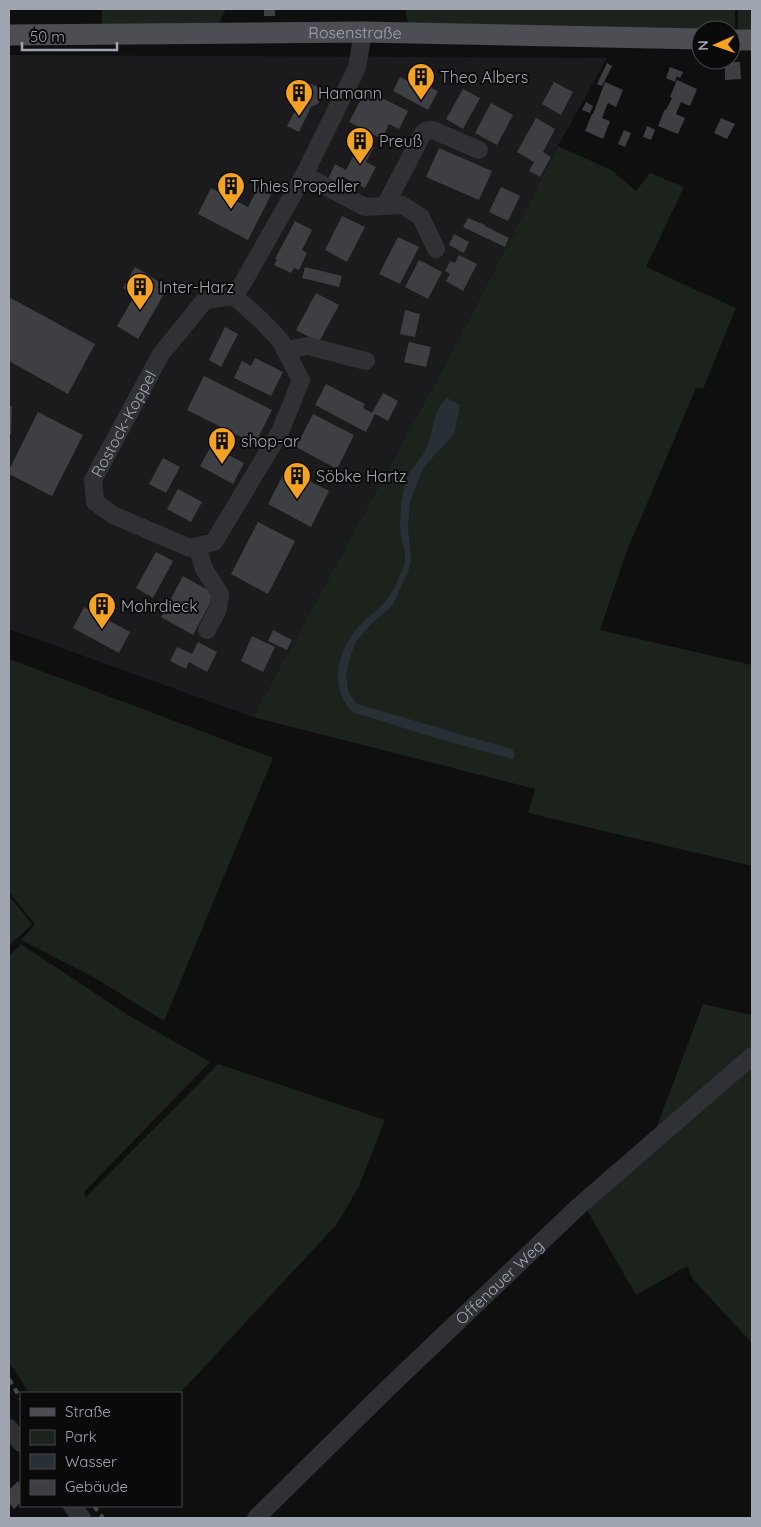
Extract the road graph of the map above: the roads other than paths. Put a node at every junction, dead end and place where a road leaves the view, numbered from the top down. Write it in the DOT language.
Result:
graph roads {
  1 [pos="363,32"];
  2 [pos="9,35"];
  3 [pos="691,39"];
  4 [pos="479,150"];
  5 [pos="304,175"];
  6 [pos="394,205"];
  7 [pos="436,249"];
  8 [pos="234,296"];
  9 [pos="285,350"];
  10 [pos="366,361"];
  11 [pos="197,546"];
  12 [pos="207,630"];
  13 [pos="752,1056"];
  14 [pos="9,1428"];
  15 [pos="20,1442"];
  16 [pos="73,1507"];
  17 [pos="82,1518"];
  18 [pos="256,1518"];
  1 -- 2 [label="main road, Rosenstraße"];
  1 -- 3 [label="main road, Rosenstraße"];
  1 -- 5 [label="street"];
  4 -- 6 [label="street"];
  5 -- 6 [label="street"];
  5 -- 8 [label="street"];
  6 -- 7 [label="street"];
  8 -- 9 [label="street"];
  8 -- 11 [label="street, Rostock-Koppel"];
  9 -- 10 [label="street"];
  9 -- 11 [label="street"];
  11 -- 12 [label="street"];
  13 -- 18 [label="street, Offenauer Weg"];
  14 -- 15 [label="street"];
  16 -- 17 [label="street"];
}
